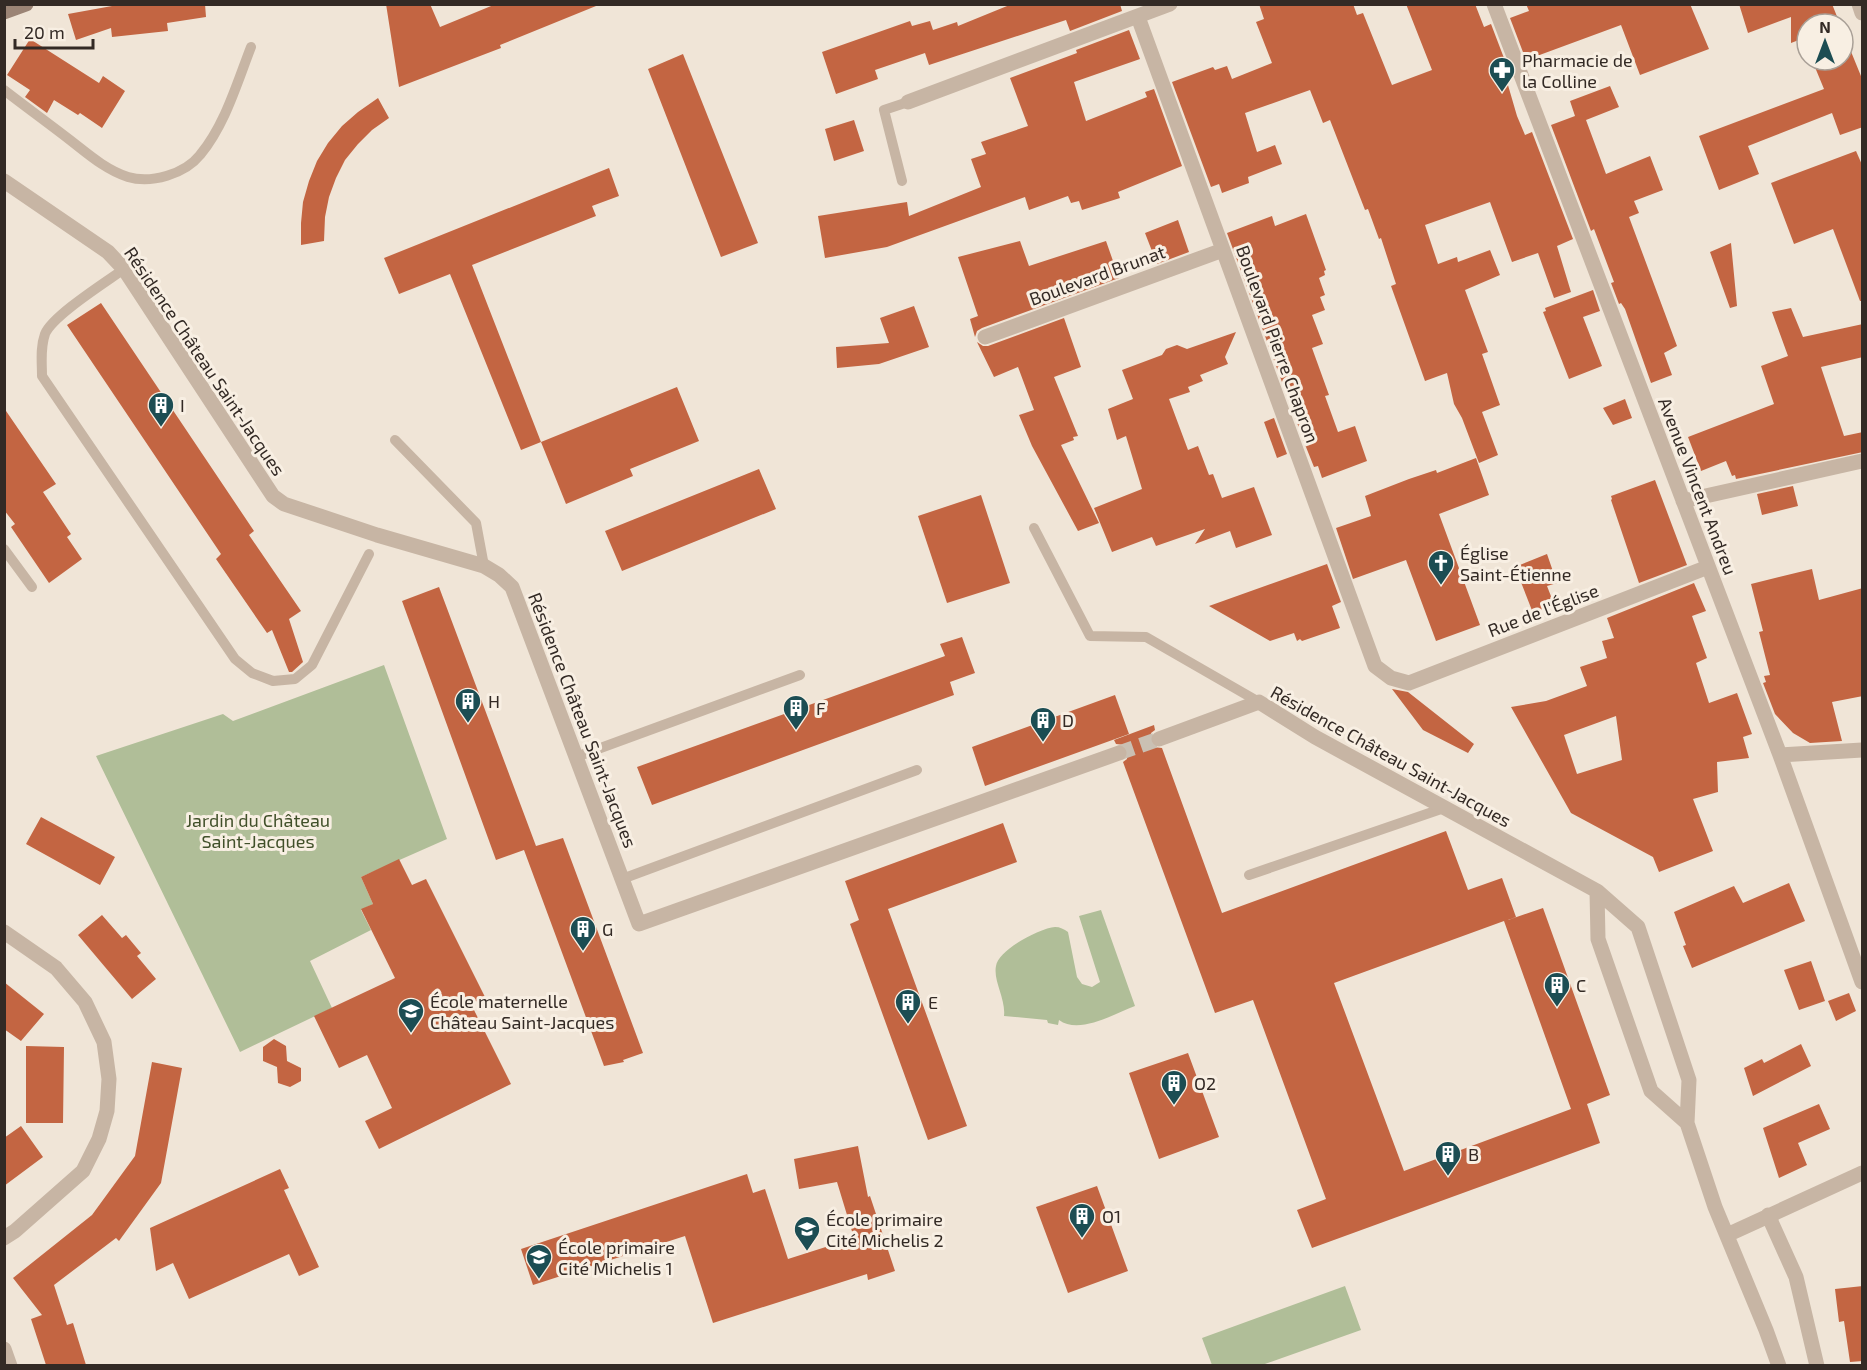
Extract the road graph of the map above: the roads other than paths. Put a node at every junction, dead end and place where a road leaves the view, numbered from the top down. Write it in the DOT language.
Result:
graph roads {
  1 [pos="26,4"];
  2 [pos="1170,4"];
  3 [pos="1494,4"];
  4 [pos="1859,4"];
  5 [pos="4,12"];
  6 [pos="1863,13"];
  7 [pos="1138,17"];
  8 [pos="251,47"];
  9 [pos="4,90"];
  10 [pos="908,102"];
  11 [pos="4,181"];
  12 [pos="902,181"];
  13 [pos="1223,250"];
  14 [pos="124,269"];
  15 [pos="985,337"];
  16 [pos="395,441"];
  17 [pos="1863,461"];
  18 [pos="1683,501"];
  19 [pos="1034,528"];
  20 [pos="4,549"];
  21 [pos="369,554"];
  22 [pos="484,566"];
  23 [pos="1708,567"];
  24 [pos="32,587"];
  25 [pos="800,675"];
  26 [pos="1391,678"];
  27 [pos="1259,702"];
  28 [pos="1159,739"];
  29 [pos="1863,750"];
  30 [pos="1119,753"];
  31 [pos="1780,755"];
  32 [pos="576,757"];
  33 [pos="917,770"];
  34 [pos="1444,808"];
  35 [pos="1250,875"];
  36 [pos="622,879"];
  37 [pos="1598,891"];
  38 [pos="4,932"];
  39 [pos="1863,982"];
  40 [pos="1687,1123"];
  41 [pos="1863,1173"];
  42 [pos="1768,1215"];
  43 [pos="1727,1235"];
  44 [pos="4,1238"];
  45 [pos="4,1349"];
  46 [pos="10,1365"];
  47 [pos="1779,1365"];
  48 [pos="1817,1365"];
  1 -- 5 [label="street"];
  2 -- 7 [label="street"];
  3 -- 18 [label="street, Avenue Vincent Andreu"];
  4 -- 6 [label="street"];
  7 -- 10 [label="street"];
  7 -- 13 [label="street, Boulevard Pierre Chapron"];
  8 -- 9 [label="lane"];
  10 -- 12 [label="lane"];
  11 -- 14 [label="street, Résidence Château Saint-Jacques"];
  13 -- 15 [label="street, Boulevard Brunat"];
  13 -- 26 [label="street, Boulevard Pierre Chapron"];
  14 -- 21 [label="lane"];
  14 -- 22 [label="street, Résidence Château Saint-Jacques"];
  16 -- 22 [label="lane"];
  17 -- 18 [label="street"];
  18 -- 23 [label="street, Avenue Vincent Andreu"];
  19 -- 27 [label="lane"];
  20 -- 24 [label="lane"];
  22 -- 32 [label="street, Résidence Château Saint-Jacques"];
  23 -- 26 [label="street, Rue de l'Église"];
  23 -- 31 [label="street, Avenue Vincent Andreu"];
  25 -- 32 [label="lane"];
  27 -- 28 [label="street, Résidence Château Saint-Jacques"];
  27 -- 34 [label="street, Résidence Château Saint-Jacques"];
  29 -- 31 [label="street"];
  30 -- 36 [label="street, Résidence Château Saint-Jacques"];
  31 -- 39 [label="street, Avenue Vincent Andreu"];
  32 -- 36 [label="street, Résidence Château Saint-Jacques"];
  33 -- 36 [label="lane"];
  34 -- 35 [label="lane"];
  34 -- 37 [label="street, Résidence Château Saint-Jacques"];
  37 -- 40 [label="street, Résidence Château Saint-Jacques"];
  37 -- 40 [label="street, Résidence Château Saint-Jacques"];
  38 -- 44 [label="street"];
  40 -- 43 [label="street, Résidence Château Saint-Jacques"];
  41 -- 42 [label="street"];
  42 -- 43 [label="street"];
  42 -- 48 [label="street"];
  43 -- 47 [label="street, Résidence Château Saint-Jacques"];
  45 -- 46 [label="street"];
}
